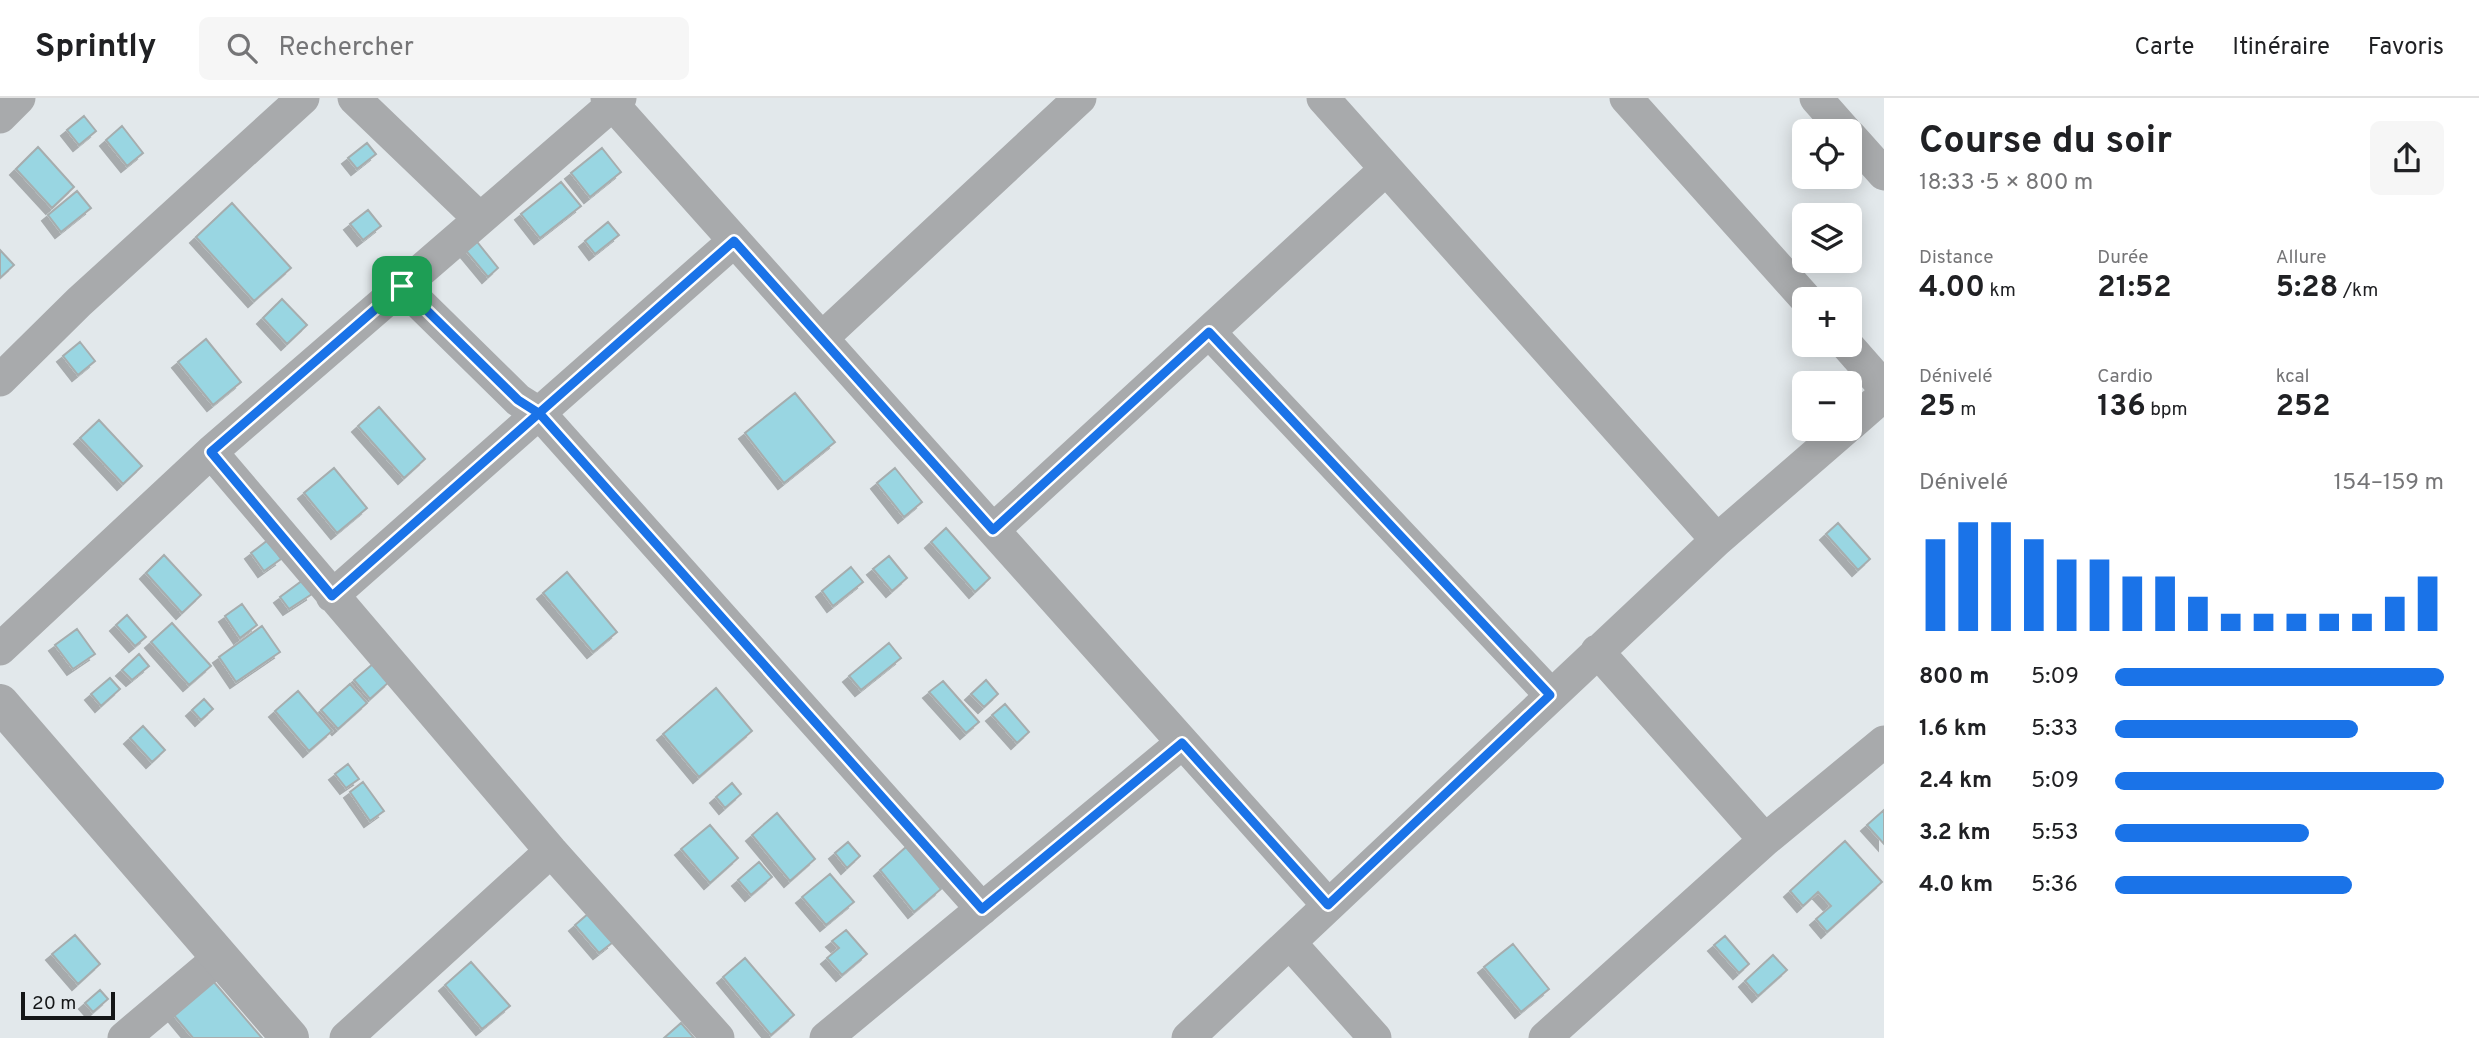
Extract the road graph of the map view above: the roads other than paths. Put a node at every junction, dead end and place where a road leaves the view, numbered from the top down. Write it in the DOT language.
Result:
graph roads {
  1 [pos="303,98"];
  2 [pos="354,98"];
  3 [pos="1323,98"];
  4 [pos="1626,98"];
  5 [pos="1815,98"];
  6 [pos="613,100"];
  7 [pos="1072,101"];
  8 [pos="1834,119"];
  9 [pos="1862,149"];
  10 [pos="1385,170"];
  11 [pos="1884,174"];
  12 [pos="480,219"];
  13 [pos="734,241"];
  14 [pos="402,286"];
  15 [pos="1795,287"];
  16 [pos="1209,332"];
  17 [pos="822,338"];
  18 [pos="1857,357"];
  19 [pos="0,380"];
  20 [pos="1884,387"];
  21 [pos="1884,395"];
  22 [pos="540,414"];
  23 [pos="1862,414"];
  24 [pos="1831,441"];
  25 [pos="211,452"];
  26 [pos="993,530"];
  27 [pos="1717,540"];
  28 [pos="332,596"];
  29 [pos="0,649"];
  30 [pos="1597,651"];
  31 [pos="1550,695"];
  32 [pos="0,703"];
  33 [pos="1884,742"];
  34 [pos="1182,743"];
  35 [pos="1765,840"];
  36 [pos="551,851"];
  37 [pos="1328,905"];
  38 [pos="982,909"];
  39 [pos="1290,943"];
  40 [pos="220,957"];
  41 [pos="124,1038"];
  42 [pos="290,1038"];
  43 [pos="346,1038"];
  44 [pos="718,1038"];
  45 [pos="826,1038"];
  46 [pos="1188,1038"];
  47 [pos="1375,1038"];
  48 [pos="1545,1038"];
  1 -- 19 [label="street"];
  2 -- 12 [label="street"];
  3 -- 10 [label="street"];
  4 -- 15 [label="street"];
  5 -- 8 [label="street"];
  6 -- 12 [label="street"];
  6 -- 13 [label="street"];
  7 -- 17 [label="street"];
  9 -- 11 [label="street"];
  10 -- 16 [label="street"];
  10 -- 27 [label="street"];
  12 -- 14 [label="street"];
  13 -- 17 [label="street"];
  13 -- 22 [label="street"];
  14 -- 22 [label="street"];
  14 -- 25 [label="street"];
  16 -- 26 [label="street"];
  16 -- 31 [label="street"];
  17 -- 26 [label="street"];
  18 -- 20 [label="street"];
  21 -- 23 [label="street"];
  22 -- 28 [label="street"];
  22 -- 38 [label="street"];
  24 -- 27 [label="street"];
  25 -- 28 [label="street"];
  25 -- 29 [label="street"];
  26 -- 34 [label="street"];
  27 -- 30 [label="street"];
  28 -- 36 [label="street"];
  30 -- 31 [label="street"];
  30 -- 35 [label="street"];
  31 -- 37 [label="street"];
  32 -- 40 [label="street"];
  33 -- 35 [label="street"];
  34 -- 37 [label="street"];
  34 -- 38 [label="street"];
  35 -- 48 [label="street"];
  36 -- 43 [label="street"];
  36 -- 44 [label="street"];
  37 -- 39 [label="street"];
  38 -- 45 [label="street"];
  39 -- 46 [label="street"];
  39 -- 47 [label="street"];
  40 -- 41 [label="street"];
  40 -- 42 [label="street"];
}
